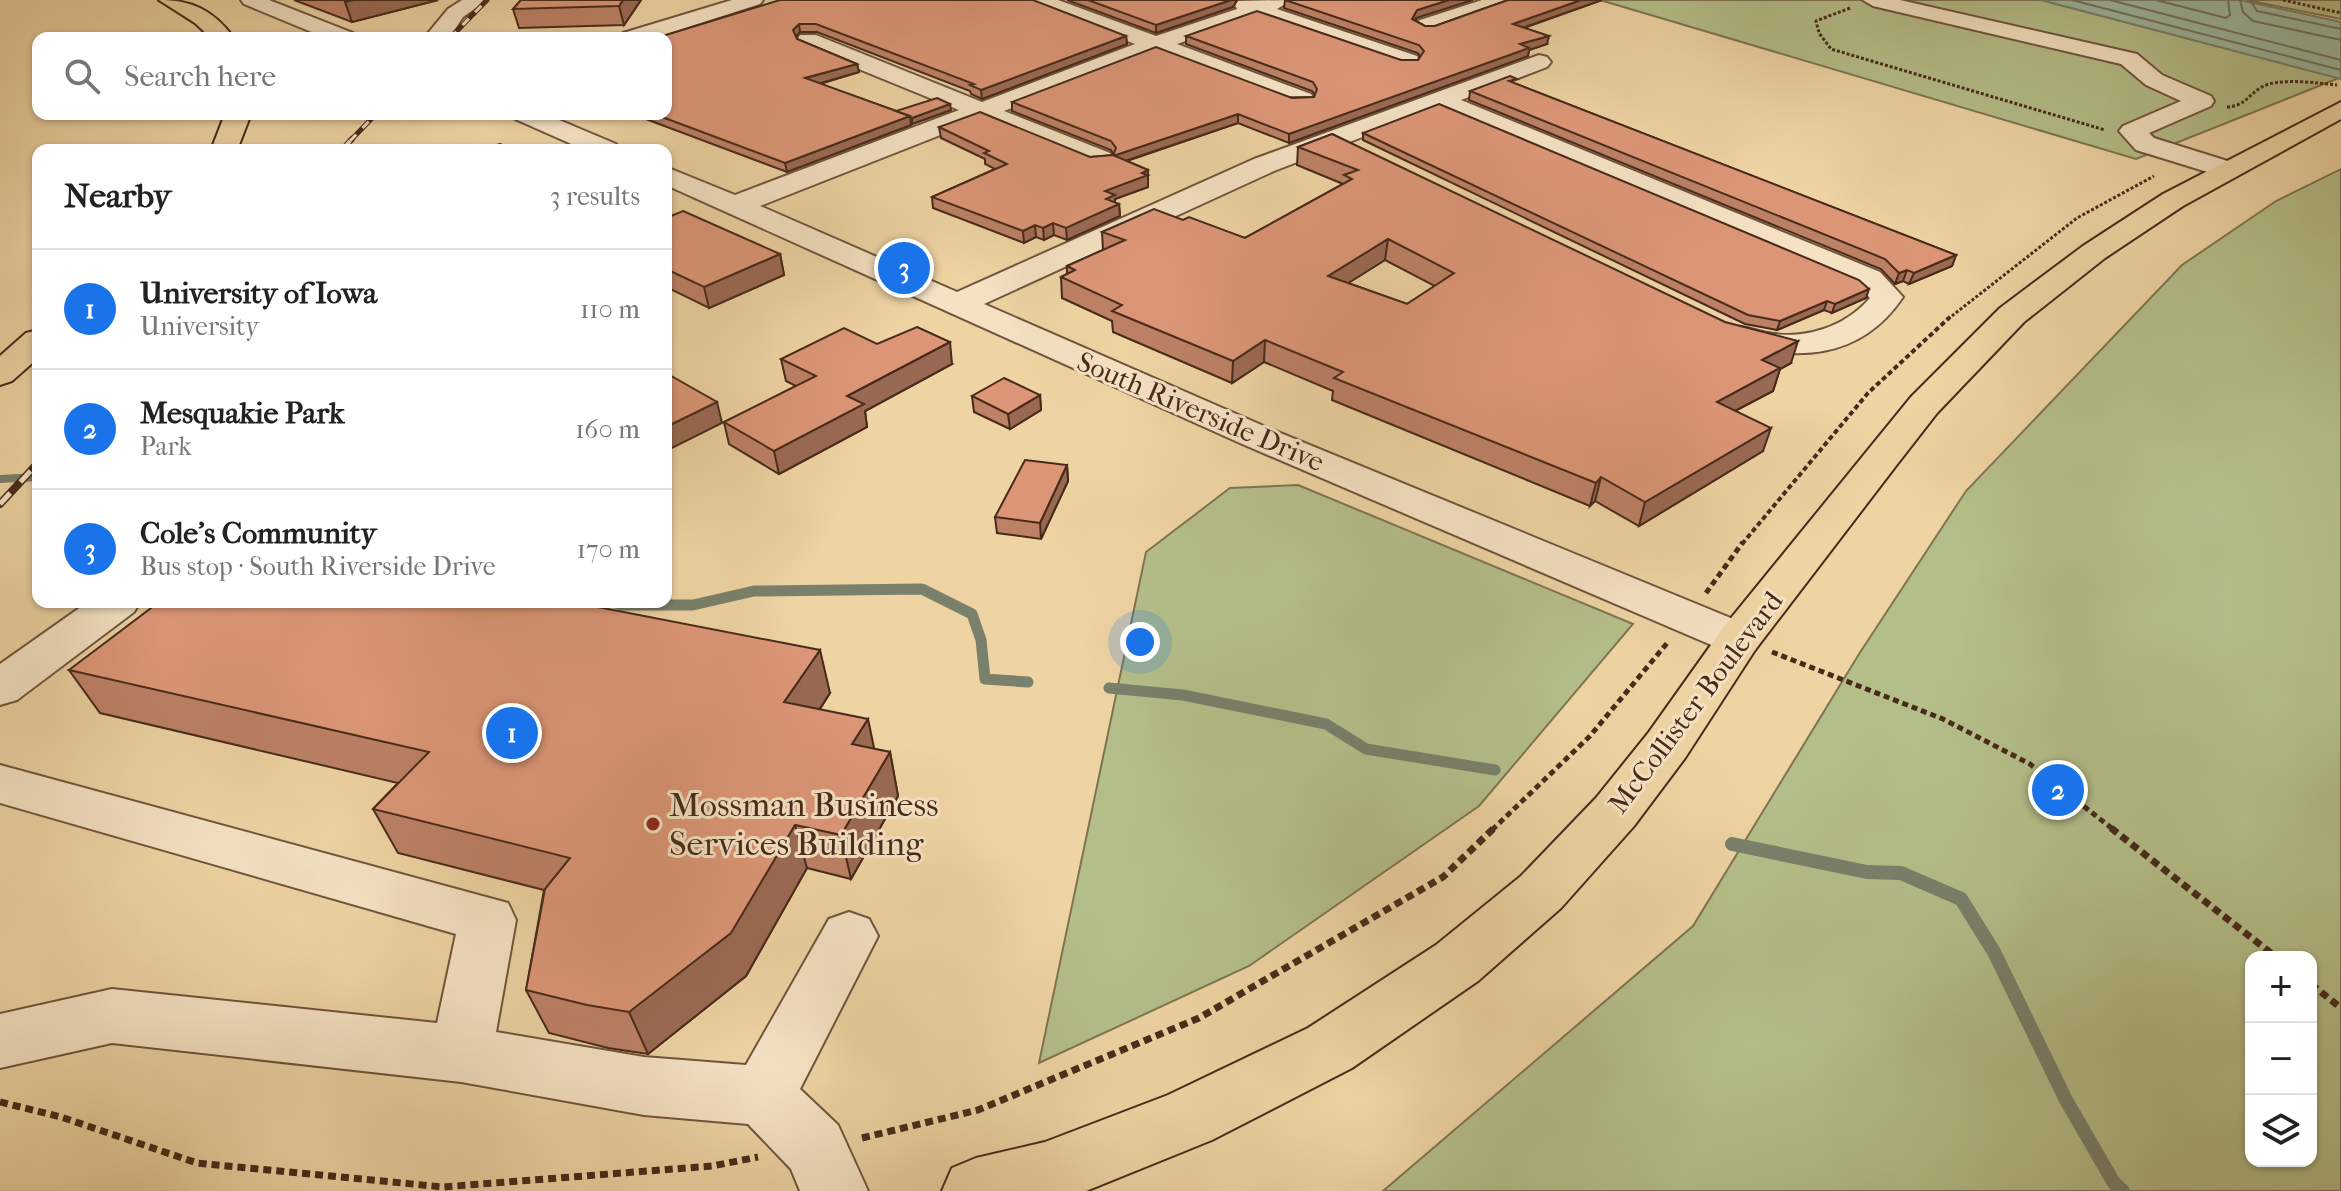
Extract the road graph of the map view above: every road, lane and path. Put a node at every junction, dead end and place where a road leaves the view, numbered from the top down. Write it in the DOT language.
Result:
graph roads {
  1 [pos="169,0"];
  2 [pos="251,0"];
  3 [pos="477,0"];
  4 [pos="753,0"];
  5 [pos="1039,0"];
  6 [pos="1229,0"];
  7 [pos="1282,0"];
  8 [pos="1502,0"];
  9 [pos="2283,0"];
  10 [pos="1865,3"];
  11 [pos="1256,9"];
  12 [pos="2341,13"];
  13 [pos="1425,26"];
  14 [pos="217,32"];
  15 [pos="330,32"];
  16 [pos="443,32"];
  17 [pos="650,32"];
  18 [pos="808,40"];
  19 [pos="1157,44"];
  20 [pos="1409,61"];
  21 [pos="1539,62"];
  22 [pos="2341,85"];
  23 [pos="1302,99"];
  24 [pos="1440,100"];
  25 [pos="2195,104"];
  26 [pos="2341,109"];
  27 [pos="983,111"];
  28 [pos="236,120"];
  29 [pos="538,120"];
  30 [pos="1332,139"];
  31 [pos="2141,140"];
  32 [pos="226,144"];
  33 [pos="593,144"];
  34 [pos="2188,157"];
  35 [pos="1101,159"];
  36 [pos="1375,160"];
  37 [pos="2227,170"];
  38 [pos="672,178"];
  39 [pos="736,205"];
  40 [pos="955,305"];
  41 [pos="1718,327"];
  42 [pos="32,345"];
  43 [pos="0,374"];
  44 [pos="110,608"];
  45 [pos="1688,618"];
  46 [pos="1739,639"];
  47 [pos="0,688"];
  48 [pos="0,784"];
  49 [pos="849,936"];
  50 [pos="2268,951"];
  51 [pos="2317,989"];
  52 [pos="2341,1008"];
  53 [pos="1,1042"];
  54 [pos="461,1054"];
  55 [pos="763,1096"];
  56 [pos="0,1102"];
  57 [pos="824,1169"];
  58 [pos="976,1191"];
  1 -- 14 [label="main road"];
  2 -- 15 [label="street"];
  3 -- 16 [label="street"];
  4 -- 17 [label="street"];
  5 -- 19 [label="street"];
  6 -- 11 [label="street"];
  7 -- 11 [label="street"];
  8 -- 13 [label="street"];
  9 -- 12 [label="path"];
  10 -- 25 [label="street"];
  10 -- 31 [label="path"];
  11 -- 19 [label="street"];
  11 -- 20 [label="street"];
  18 -- 27 [label="street"];
  19 -- 23 [label="street"];
  19 -- 27 [label="street"];
  21 -- 24 [label="street"];
  22 -- 25 [label="path"];
  24 -- 30 [label="street"];
  24 -- 41 [label="street"];
  25 -- 31 [label="street"];
  26 -- 37 [label="main road, McCollister Boulevard"];
  27 -- 35 [label="street"];
  27 -- 39 [label="street"];
  28 -- 32 [label="main road"];
  29 -- 33 [label="street"];
  30 -- 36 [label="street"];
  30 -- 40 [label="street"];
  31 -- 34 [label="street"];
  34 -- 37 [label="street"];
  34 -- 45 [label="path"];
  37 -- 46 [label="main road, McCollister Boulevard"];
  38 -- 39 [label="street, South Riverside Drive"];
  39 -- 40 [label="street, South Riverside Drive"];
  40 -- 45 [label="street, South Riverside Drive"];
  42 -- 43 [label="main road"];
  44 -- 47 [label="street"];
  45 -- 46 [label="street, South Riverside Drive"];
  45 -- 57 [label="path"];
  46 -- 50 [label="path"];
  46 -- 58 [label="main road, McCollister Boulevard"];
  48 -- 54 [label="street"];
  49 -- 55 [label="street"];
  51 -- 52 [label="path"];
  53 -- 54 [label="street"];
  54 -- 55 [label="street"];
  55 -- 57 [label="street"];
  56 -- 57 [label="path"];
}
